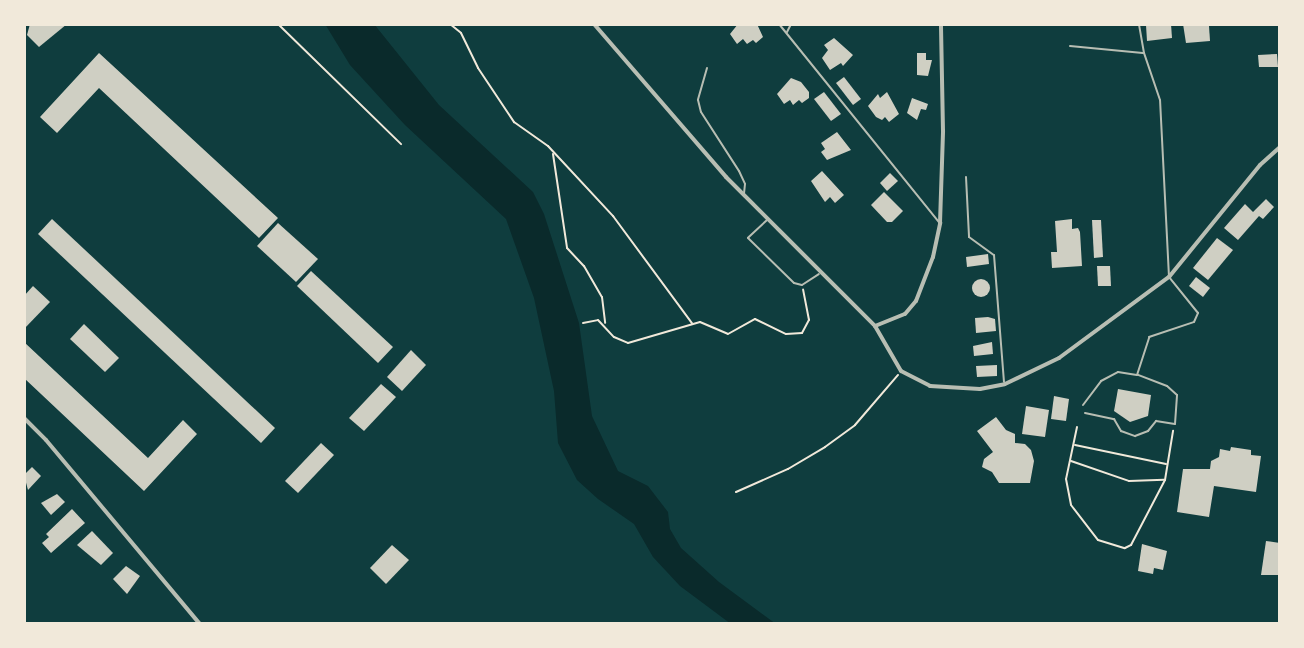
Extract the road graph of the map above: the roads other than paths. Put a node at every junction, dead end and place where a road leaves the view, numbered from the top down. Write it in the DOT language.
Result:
graph roads {
  1 [pos="594,24"];
  2 [pos="779,24"];
  3 [pos="791,24"];
  4 [pos="941,24"];
  5 [pos="1139,24"];
  6 [pos="787,33"];
  7 [pos="1070,46"];
  8 [pos="1144,53"];
  9 [pos="707,68"];
  10 [pos="1280,147"];
  11 [pos="966,177"];
  12 [pos="744,196"];
  13 [pos="767,220"];
  14 [pos="940,223"];
  15 [pos="819,273"];
  16 [pos="1169,277"];
  17 [pos="875,326"];
  18 [pos="1137,375"];
  19 [pos="1005,384"];
  20 [pos="1083,405"];
  21 [pos="1085,413"];
  22 [pos="24,418"];
  23 [pos="200,624"];
  1 -- 12 [label="street"];
  2 -- 6 [label="lane"];
  3 -- 6 [label="lane"];
  4 -- 14 [label="street"];
  5 -- 8 [label="lane"];
  6 -- 14 [label="lane"];
  7 -- 8 [label="lane"];
  8 -- 16 [label="lane"];
  9 -- 12 [label="lane"];
  10 -- 16 [label="street"];
  11 -- 19 [label="lane"];
  12 -- 13 [label="street"];
  13 -- 15 [label="street"];
  13 -- 15 [label="lane"];
  14 -- 17 [label="street"];
  15 -- 17 [label="street"];
  16 -- 18 [label="lane"];
  16 -- 19 [label="street"];
  17 -- 19 [label="street"];
  18 -- 20 [label="lane"];
  18 -- 21 [label="lane"];
  22 -- 23 [label="street"];
}
